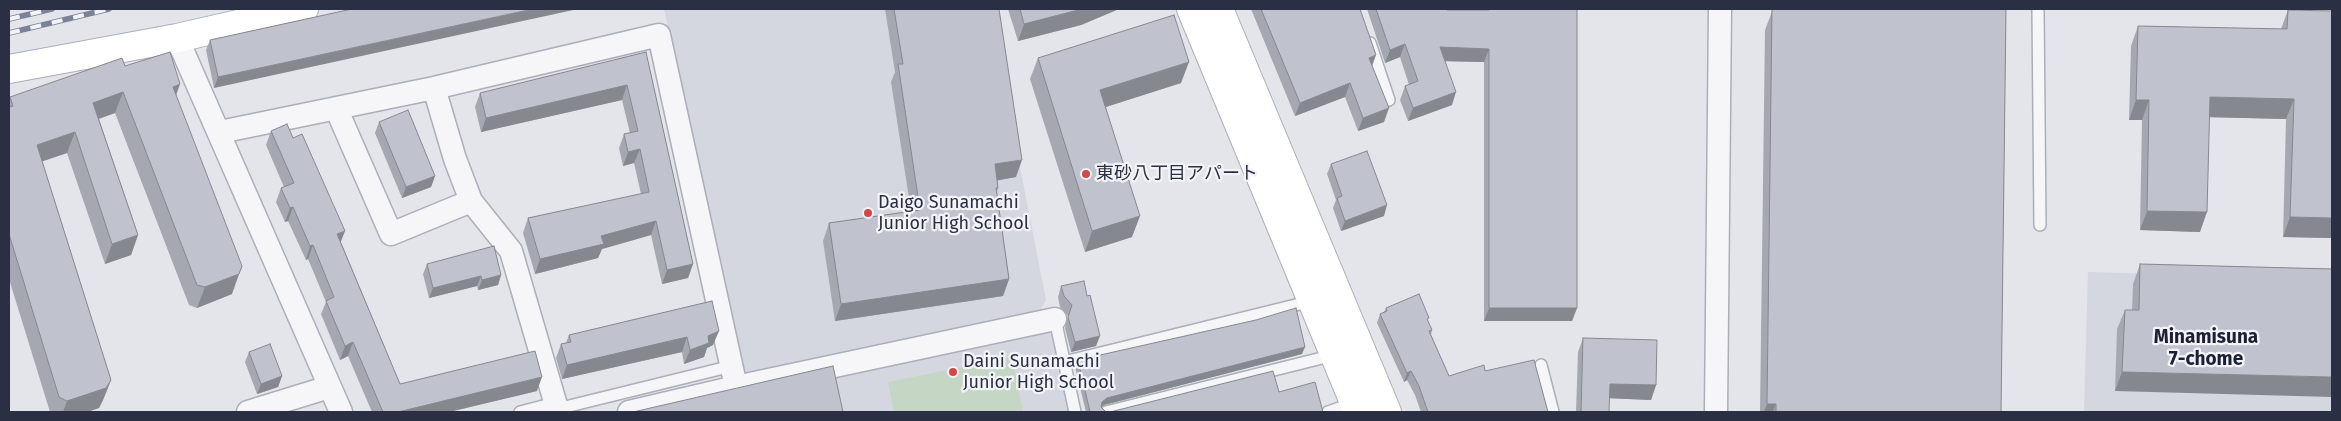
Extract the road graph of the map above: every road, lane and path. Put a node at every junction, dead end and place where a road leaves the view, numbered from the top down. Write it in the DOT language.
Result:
graph roads {
  1 [pos="304,9"];
  2 [pos="1191,9"];
  3 [pos="1220,9"];
  4 [pos="1720,9"];
  5 [pos="2038,9"];
  6 [pos="1365,27"];
  7 [pos="177,38"];
  8 [pos="9,69"];
  9 [pos="434,88"];
  10 [pos="1389,100"];
  11 [pos="336,108"];
  12 [pos="220,132"];
  13 [pos="471,201"];
  14 [pos="2040,225"];
  15 [pos="1312,300"];
  16 [pos="1054,319"];
  17 [pos="1334,355"];
  18 [pos="1064,362"];
  19 [pos="1540,365"];
  20 [pos="734,377"];
  21 [pos="329,387"];
  22 [pos="557,408"];
  23 [pos="1356,408"];
  24 [pos="656,409"];
  25 [pos="248,412"];
  26 [pos="341,412"];
  27 [pos="520,412"];
  28 [pos="629,412"];
  29 [pos="1075,412"];
  30 [pos="1106,412"];
  31 [pos="1328,412"];
  32 [pos="1387,412"];
  33 [pos="1553,412"];
  34 [pos="1716,412"];
  1 -- 7 [label="street"];
  2 -- 15 [label="street"];
  3 -- 32 [label="street"];
  4 -- 34 [label="street"];
  5 -- 14 [label="lane"];
  6 -- 10 [label="lane"];
  7 -- 8 [label="street"];
  7 -- 12 [label="street"];
  9 -- 11 [label="street"];
  9 -- 13 [label="street"];
  9 -- 20 [label="street"];
  11 -- 12 [label="street"];
  11 -- 13 [label="street"];
  12 -- 21 [label="street"];
  13 -- 22 [label="street"];
  15 -- 17 [label="street"];
  15 -- 18 [label="lane"];
  16 -- 18 [label="lane"];
  16 -- 20 [label="street"];
  17 -- 23 [label="street"];
  17 -- 30 [label="lane"];
  18 -- 29 [label="lane"];
  19 -- 33 [label="lane"];
  20 -- 22 [label="lane"];
  20 -- 24 [label="street"];
  21 -- 25 [label="street"];
  21 -- 26 [label="street"];
  22 -- 27 [label="lane"];
  23 -- 31 [label="lane"];
  24 -- 28 [label="street"];
}
